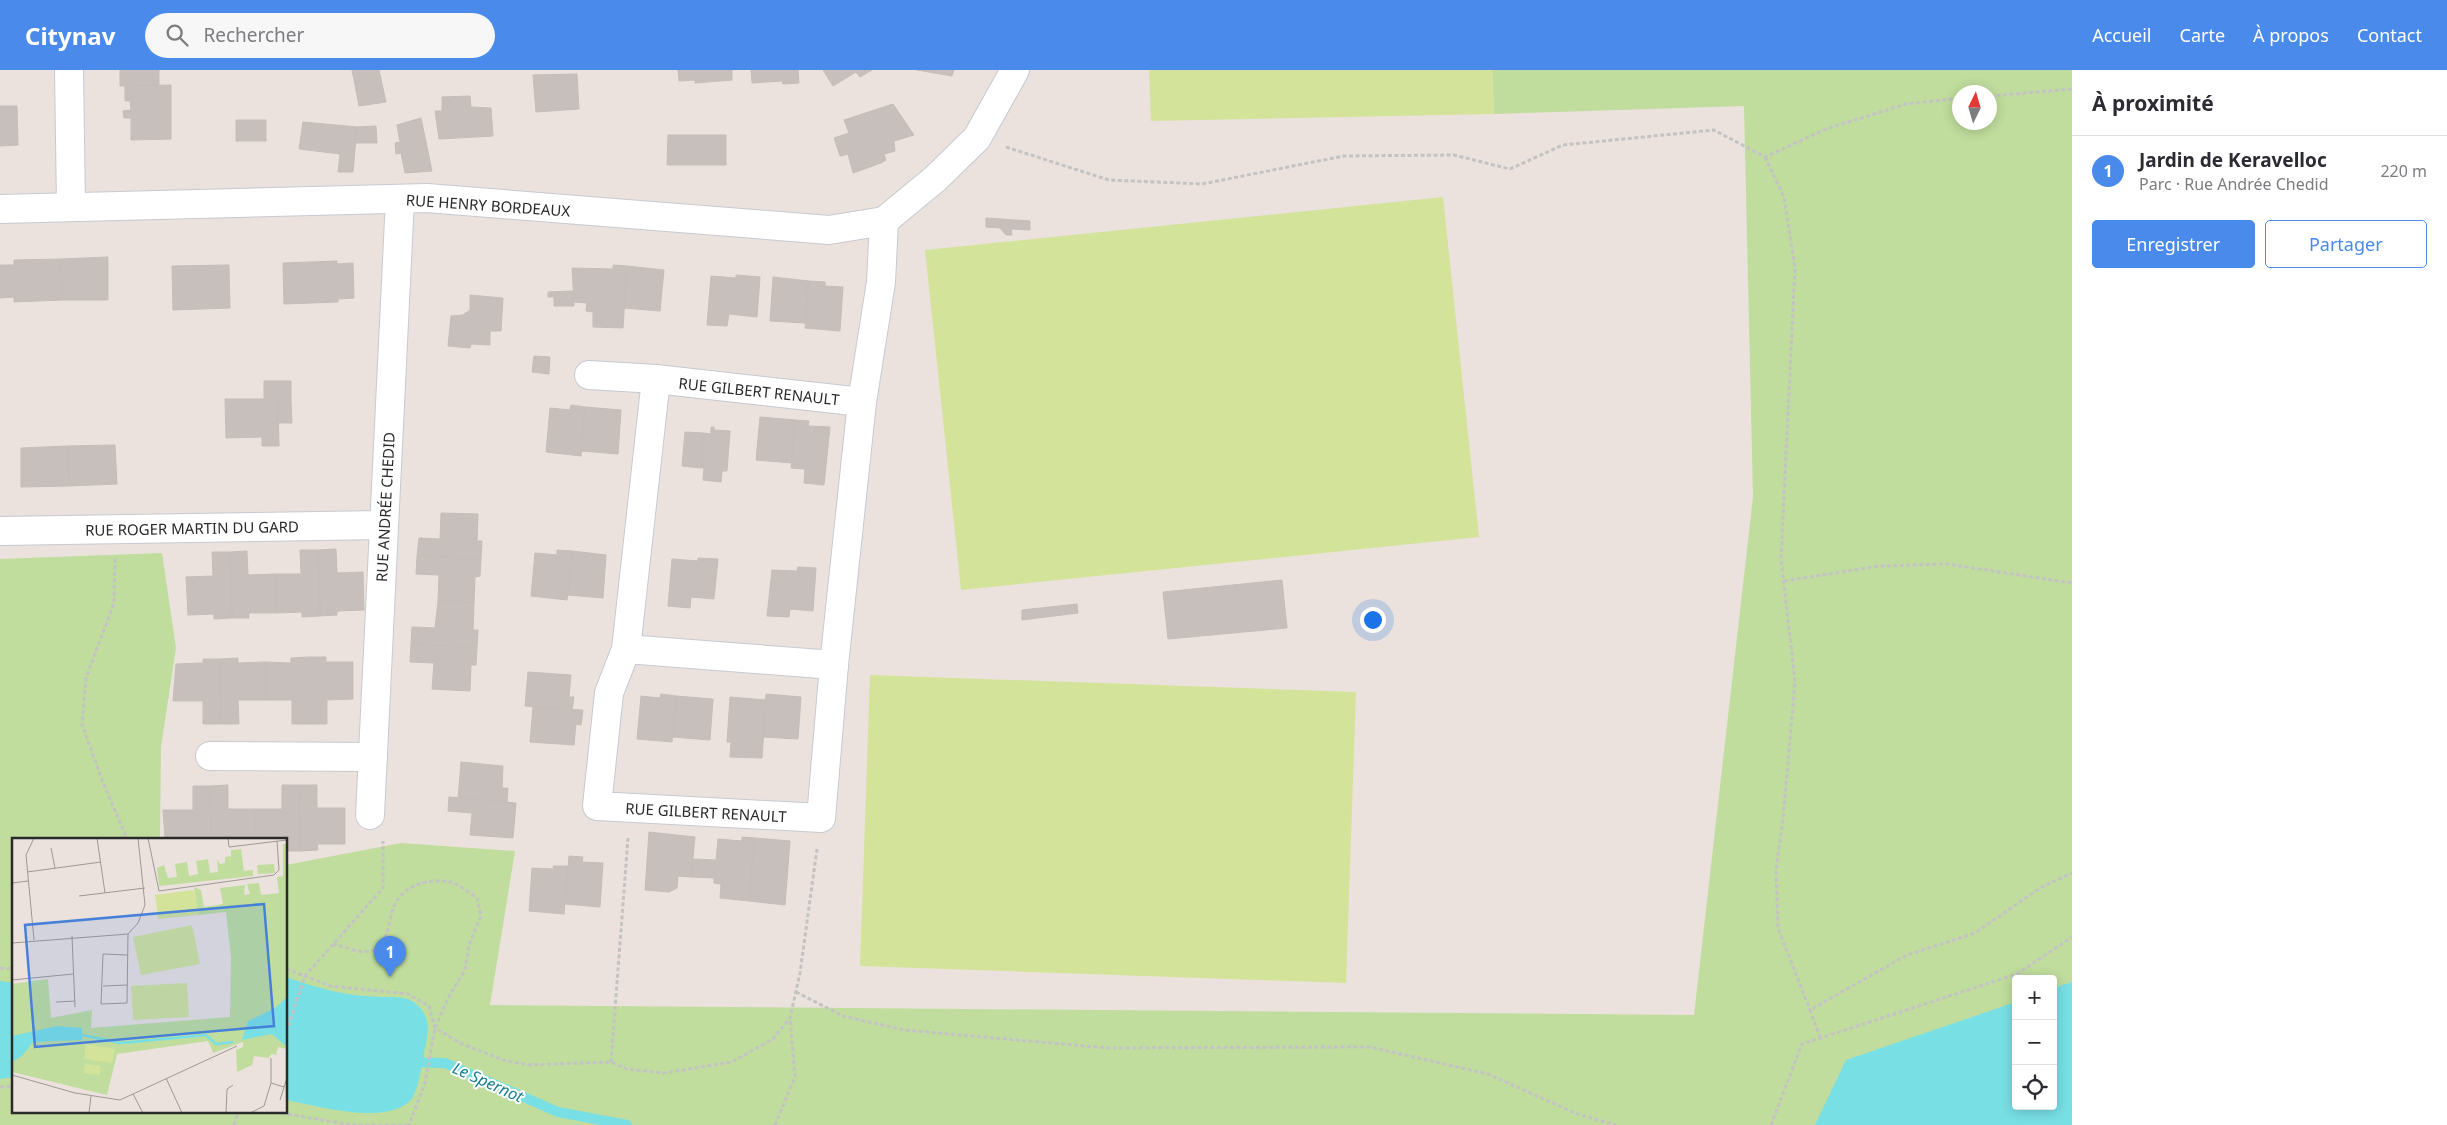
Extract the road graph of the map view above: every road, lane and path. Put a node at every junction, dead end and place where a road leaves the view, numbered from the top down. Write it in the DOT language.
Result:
graph roads {
  1 [pos="69,70"];
  2 [pos="1015,70"];
  3 [pos="2072,88"];
  4 [pos="1997,95"];
  5 [pos="1952,99"];
  6 [pos="977,138"];
  7 [pos="1765,157"];
  8 [pos="400,199"];
  9 [pos="71,207"];
  10 [pos="0,209"];
  11 [pos="884,221"];
  12 [pos="589,375"];
  13 [pos="656,380"];
  14 [pos="862,402"];
  15 [pos="384,525"];
  16 [pos="116,529"];
  17 [pos="0,530"];
  18 [pos="1784,581"];
  19 [pos="2072,583"];
  20 [pos="626,649"];
  21 [pos="834,665"];
  22 [pos="210,756"];
  23 [pos="373,757"];
  24 [pos="630,809"];
  25 [pos="370,815"];
  26 [pos="821,818"];
  27 [pos="127,838"];
  28 [pos="2072,872"];
  29 [pos="2072,937"];
  30 [pos="333,944"];
  31 [pos="288,969"];
  32 [pos="305,976"];
  33 [pos="796,992"];
  34 [pos="1810,1010"];
  35 [pos="790,1018"];
  36 [pos="288,1026"];
  37 [pos="435,1028"];
  38 [pos="1820,1038"];
  39 [pos="611,1062"];
  40 [pos="239,1112"];
  41 [pos="275,1112"];
  42 [pos="234,1125"];
  43 [pos="352,1125"];
  44 [pos="409,1125"];
  45 [pos="775,1125"];
  46 [pos="1616,1125"];
  47 [pos="1771,1125"];
  1 -- 9 [label="street"];
  2 -- 6 [label="street"];
  3 -- 4 [label="path"];
  5 -- 7 [label="path"];
  6 -- 7 [label="path"];
  6 -- 11 [label="street"];
  7 -- 18 [label="path"];
  8 -- 9 [label="street, RUE HENRY BORDEAUX"];
  8 -- 11 [label="street, RUE HENRY BORDEAUX"];
  8 -- 15 [label="street, RUE ANDRÉE CHEDID"];
  9 -- 10 [label="street, RUE HENRY BORDEAUX"];
  11 -- 14 [label="street"];
  12 -- 13 [label="street, RUE GILBERT RENAULT"];
  13 -- 14 [label="street, RUE GILBERT RENAULT"];
  13 -- 20 [label="street, RUE GILBERT RENAULT"];
  14 -- 21 [label="street"];
  15 -- 16 [label="street, RUE ROGER MARTIN DU GARD"];
  15 -- 23 [label="street, RUE ANDRÉE CHEDID"];
  16 -- 17 [label="street, RUE ROGER MARTIN DU GARD"];
  16 -- 27 [label="path"];
  18 -- 19 [label="path"];
  18 -- 34 [label="path"];
  20 -- 21 [label="street"];
  20 -- 24 [label="street, RUE GILBERT RENAULT"];
  21 -- 26 [label="street"];
  22 -- 23 [label="street"];
  23 -- 25 [label="street, RUE ANDRÉE CHEDID"];
  24 -- 26 [label="street, RUE GILBERT RENAULT"];
  24 -- 39 [label="path"];
  25 -- 30 [label="path"];
  26 -- 33 [label="path"];
  28 -- 34 [label="path"];
  29 -- 38 [label="path"];
  30 -- 32 [label="path"];
  30 -- 37 [label="path"];
  31 -- 32 [label="path"];
  32 -- 36 [label="path"];
  32 -- 37 [label="path"];
  33 -- 35 [label="path"];
  33 -- 46 [label="path"];
  34 -- 38 [label="path"];
  35 -- 39 [label="path"];
  35 -- 45 [label="path"];
  37 -- 39 [label="path"];
  37 -- 44 [label="path"];
  38 -- 47 [label="path"];
  40 -- 42 [label="path"];
  41 -- 43 [label="path"];
  43 -- 44 [label="path"];
}
